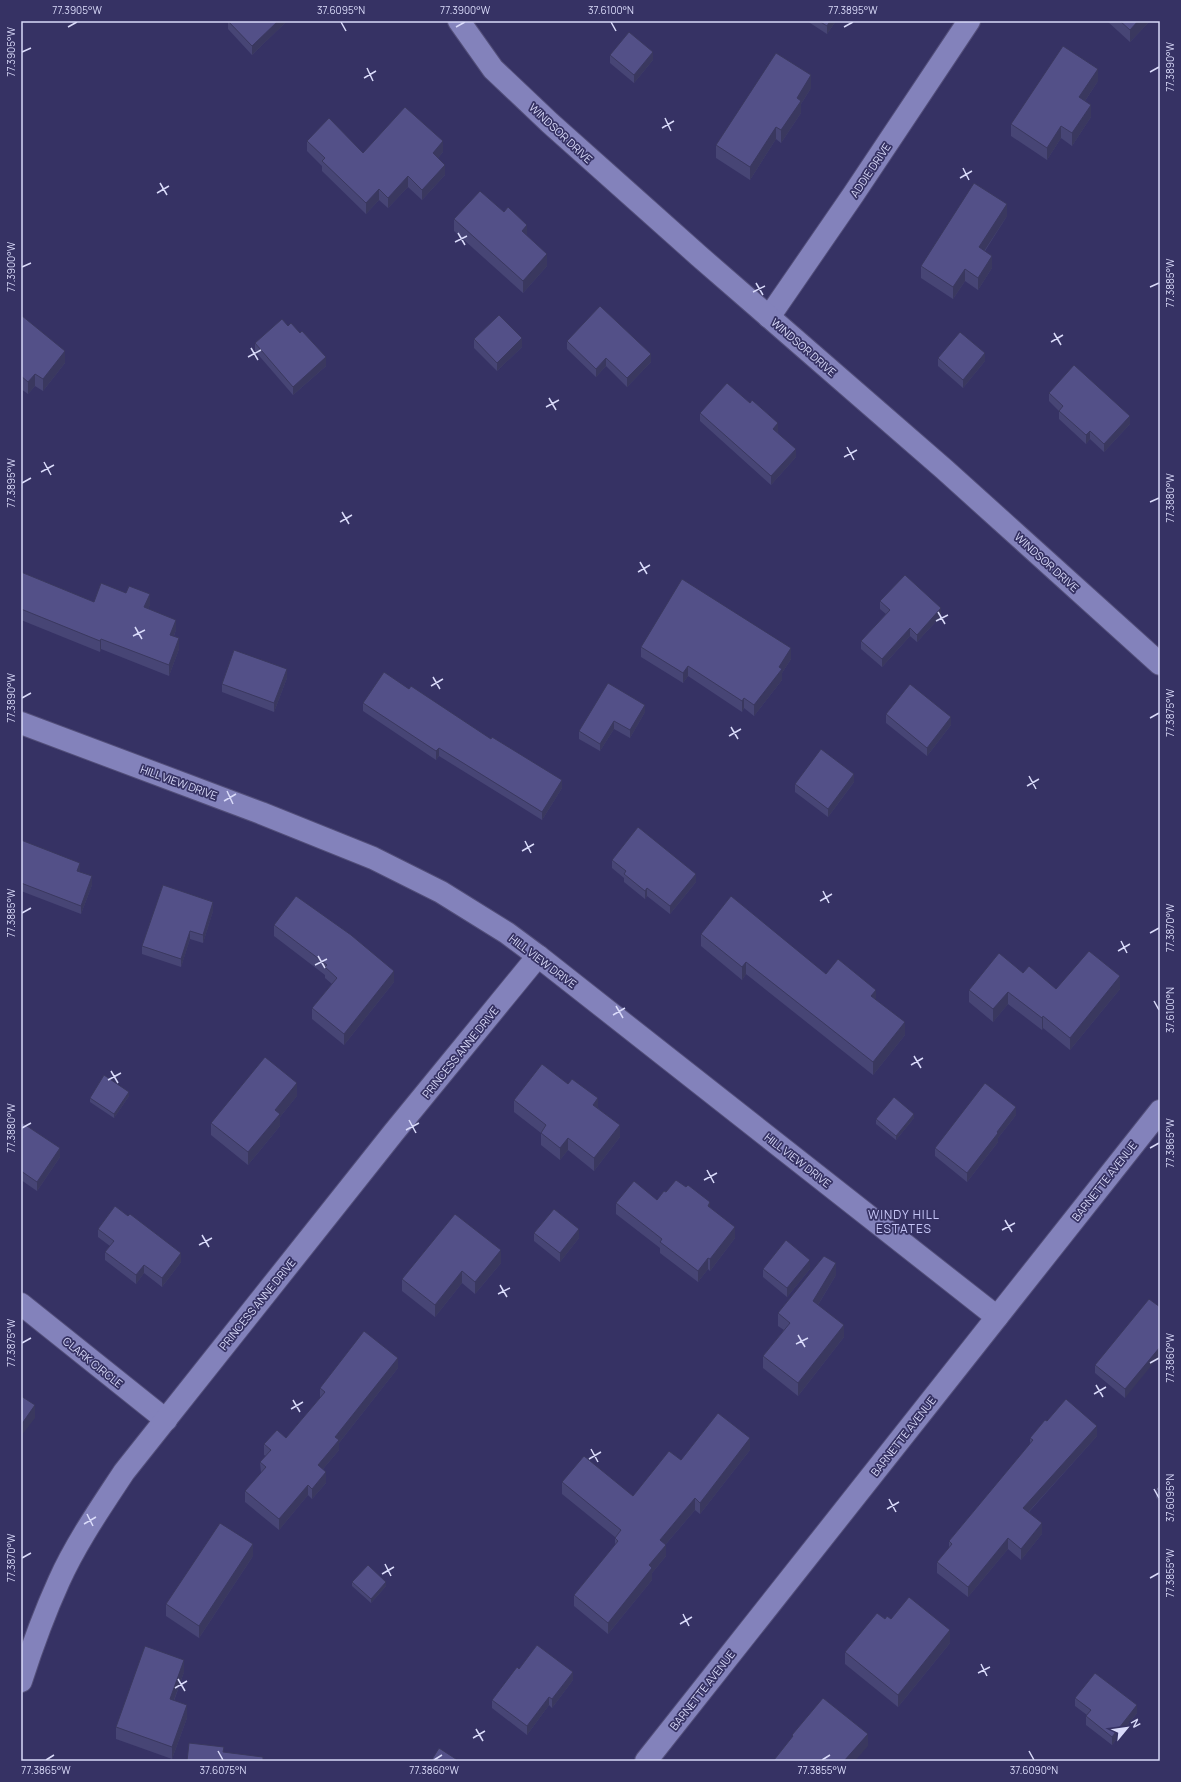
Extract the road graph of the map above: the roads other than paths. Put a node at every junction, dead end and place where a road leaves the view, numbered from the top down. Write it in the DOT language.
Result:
graph roads {
  1 [pos="459,21"];
  2 [pos="969,21"];
  3 [pos="769,316"];
  4 [pos="1160,664"];
  5 [pos="21,723"];
  6 [pos="538,956"];
  7 [pos="1160,1111"];
  8 [pos="21,1304"];
  9 [pos="997,1317"];
  10 [pos="166,1420"];
  11 [pos="21,1681"];
  12 [pos="646,1761"];
  1 -- 3 [label="street, WINDSOR DRIVE"];
  2 -- 3 [label="street, ADDIE DRIVE"];
  3 -- 4 [label="street, WINDSOR DRIVE"];
  5 -- 6 [label="street, HILL VIEW DRIVE"];
  6 -- 9 [label="street, HILL VIEW DRIVE"];
  6 -- 10 [label="street, PRINCESS ANNE DRIVE"];
  7 -- 9 [label="street, BARNETTE AVENUE"];
  8 -- 10 [label="street, CLARK CIRCLE"];
  9 -- 12 [label="street, BARNETTE AVENUE"];
  10 -- 11 [label="street, PRINCESS ANNE DRIVE"];
}
